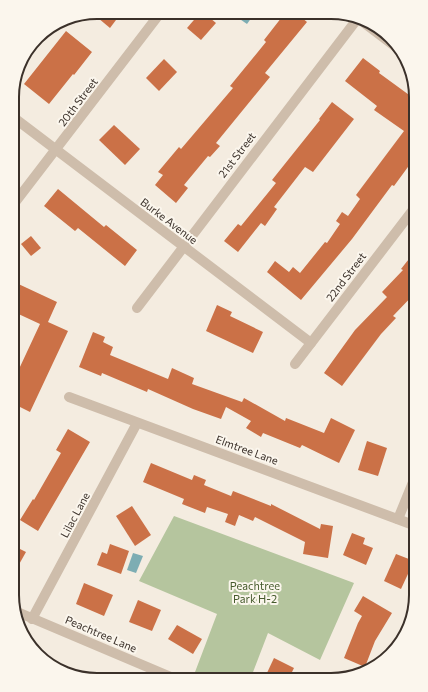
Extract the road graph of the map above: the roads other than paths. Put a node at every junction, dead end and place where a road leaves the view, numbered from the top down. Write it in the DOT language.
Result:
graph roads {
  1 [pos="156,19"];
  2 [pos="354,23"];
  3 [pos="19,121"];
  4 [pos="56,150"];
  5 [pos="19,196"];
  6 [pos="409,215"];
  7 [pos="183,246"];
  8 [pos="137,308"];
  9 [pos="311,343"];
  10 [pos="295,364"];
  11 [pos="69,397"];
  12 [pos="138,422"];
  13 [pos="409,492"];
  14 [pos="398,519"];
  15 [pos="409,523"];
  16 [pos="21,613"];
  17 [pos="32,618"];
  18 [pos="162,673"];
  1 -- 4 [label="street, 20th Street"];
  2 -- 7 [label="street, 21st Street"];
  3 -- 4 [label="street, Burke Avenue"];
  4 -- 5 [label="street, 20th Street"];
  4 -- 7 [label="street, Burke Avenue"];
  6 -- 9 [label="street, 22nd Street"];
  7 -- 8 [label="street, 21st Street"];
  7 -- 9 [label="street, Burke Avenue"];
  9 -- 10 [label="street, 22nd Street"];
  11 -- 12 [label="street, Elmtree Lane"];
  12 -- 14 [label="street, Elmtree Lane"];
  12 -- 17 [label="street, Lilac Lane"];
  13 -- 14 [label="street"];
  14 -- 15 [label="street, Elmtree Lane"];
  16 -- 17 [label="street, Peachtree Lane"];
  17 -- 18 [label="street, Peachtree Lane"];
}
